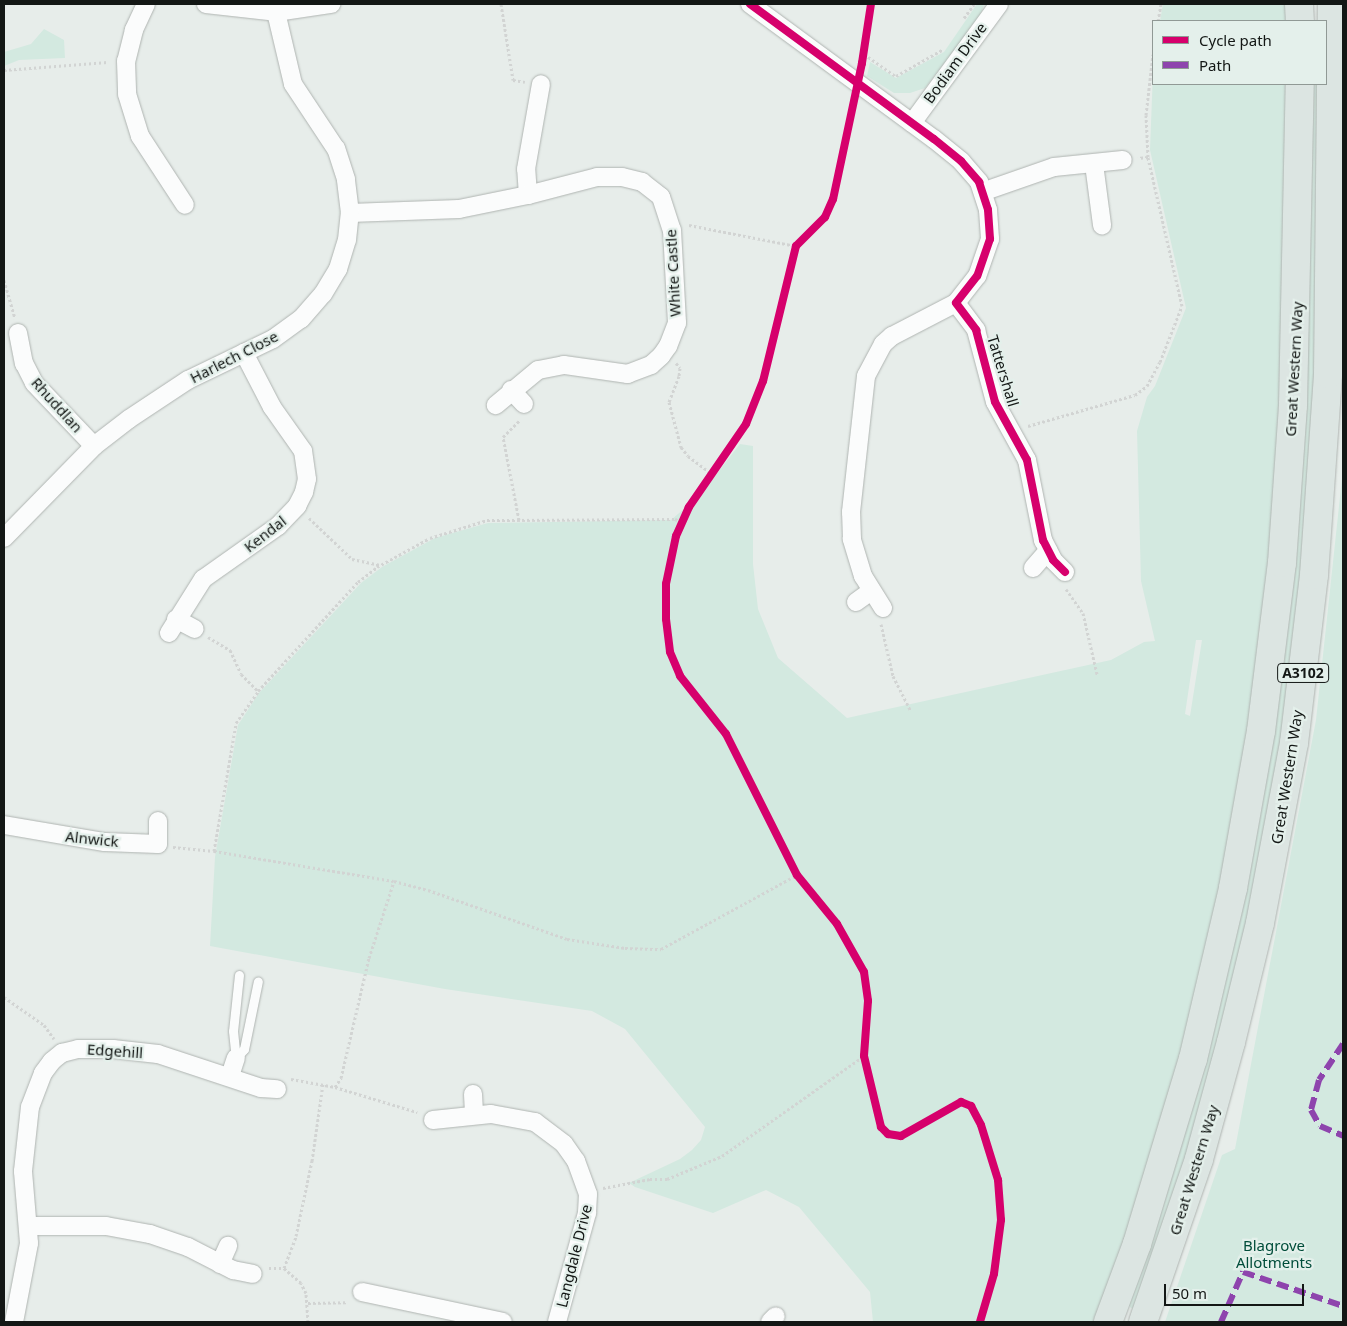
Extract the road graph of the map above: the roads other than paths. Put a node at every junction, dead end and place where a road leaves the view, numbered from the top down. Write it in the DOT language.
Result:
graph roads {
  1 [pos="146,4"];
  2 [pos="206,4"];
  3 [pos="331,4"];
  4 [pos="750,4"];
  5 [pos="999,4"];
  6 [pos="1300,4"];
  7 [pos="1332,4"];
  8 [pos="276,12"];
  9 [pos="1300,20"];
  10 [pos="541,84"];
  11 [pos="1300,85"];
  12 [pos="912,122"];
  13 [pos="1123,160"];
  14 [pos="1094,164"];
  15 [pos="985,191"];
  16 [pos="528,195"];
  17 [pos="184,205"];
  18 [pos="350,212"];
  19 [pos="1102,225"];
  20 [pos="956,302"];
  21 [pos="18,333"];
  22 [pos="244,353"];
  23 [pos="511,390"];
  24 [pos="524,404"];
  25 [pos="496,405"];
  26 [pos="94,446"];
  27 [pos="4,538"];
  28 [pos="1048,552"];
  29 [pos="1033,568"];
  30 [pos="1066,572"];
  31 [pos="883,608"];
  32 [pos="195,629"];
  33 [pos="158,821"];
  34 [pos="4,825"];
  35 [pos="239,975"];
  36 [pos="258,981"];
  37 [pos="236,1058"];
  38 [pos="230,1076"];
  39 [pos="277,1089"];
  40 [pos="473,1094"];
  41 [pos="474,1114"];
  42 [pos="433,1120"];
  43 [pos="28,1226"];
  44 [pos="228,1246"];
  45 [pos="220,1264"];
  46 [pos="252,1274"];
  47 [pos="362,1292"];
  48 [pos="14,1322"];
  49 [pos="503,1322"];
  50 [pos="557,1322"];
  51 [pos="1108,1322"];
  52 [pos="1143,1322"];
  1 -- 17 [label="street"];
  2 -- 8 [label="street"];
  3 -- 8 [label="street"];
  4 -- 12 [label="street"];
  5 -- 12 [label="street, Bodiam Drive"];
  6 -- 9 [label="main road"];
  7 -- 52 [label="main road, Great Western Way / A3102"];
  8 -- 18 [label="street, Harlech Close"];
  10 -- 16 [label="street"];
  11 -- 51 [label="main road, Great Western Way / A3102"];
  12 -- 15 [label="street"];
  13 -- 14 [label="street"];
  14 -- 15 [label="street"];
  14 -- 19 [label="street"];
  15 -- 20 [label="street"];
  16 -- 18 [label="street, White Castle"];
  16 -- 23 [label="street, White Castle"];
  18 -- 22 [label="street, Harlech Close"];
  20 -- 28 [label="street, Tattershall"];
  20 -- 31 [label="street"];
  21 -- 26 [label="street, Rhuddlan"];
  22 -- 26 [label="street, Harlech Close"];
  22 -- 32 [label="street, Kendal"];
  23 -- 24 [label="street"];
  23 -- 25 [label="street, White Castle"];
  26 -- 27 [label="street, Harlech Close"];
  28 -- 29 [label="street"];
  28 -- 30 [label="street, Tattershall"];
  33 -- 34 [label="street, Alnwick"];
  35 -- 37 [label="lane"];
  36 -- 37 [label="lane"];
  37 -- 38 [label="street"];
  38 -- 39 [label="street, Edgehill"];
  38 -- 43 [label="street, Edgehill"];
  40 -- 41 [label="street"];
  41 -- 42 [label="street, Langdale Drive"];
  41 -- 50 [label="street, Langdale Drive"];
  43 -- 45 [label="street"];
  43 -- 48 [label="street"];
  44 -- 45 [label="street"];
  45 -- 46 [label="street"];
  47 -- 49 [label="street"];
}
